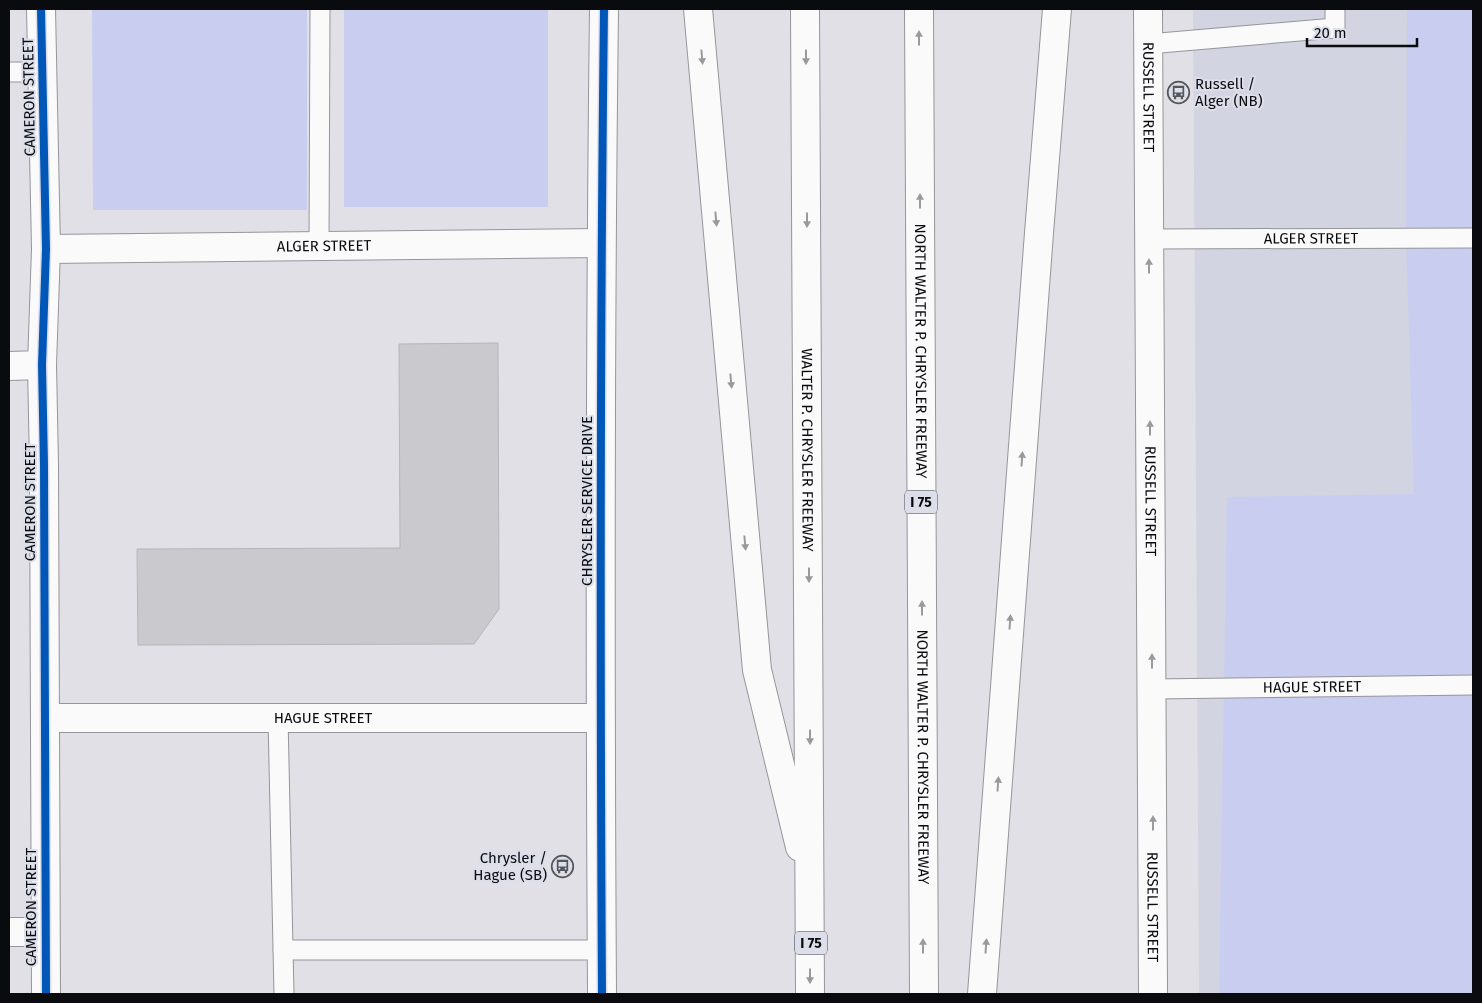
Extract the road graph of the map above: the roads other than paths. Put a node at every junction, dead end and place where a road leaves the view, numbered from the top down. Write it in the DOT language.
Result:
graph roads {
  1 [pos="41,9"];
  2 [pos="320,9"];
  3 [pos="604,9"];
  4 [pos="698,9"];
  5 [pos="806,9"];
  6 [pos="919,9"];
  7 [pos="1057,9"];
  8 [pos="1148,9"];
  9 [pos="1335,9"];
  10 [pos="1148,44"];
  11 [pos="9,72"];
  12 [pos="42,72"];
  13 [pos="1473,238"];
  14 [pos="1149,239"];
  15 [pos="601,243"];
  16 [pos="319,246"];
  17 [pos="46,248"];
  18 [pos="42,365"];
  19 [pos="9,366"];
  20 [pos="1473,685"];
  21 [pos="1152,689"];
  22 [pos="278,717"];
  23 [pos="45,718"];
  24 [pos="600,718"];
  25 [pos="811,892"];
  26 [pos="9,932"];
  27 [pos="45,932"];
  28 [pos="283,950"];
  29 [pos="602,950"];
  30 [pos="46,994"];
  31 [pos="284,994"];
  32 [pos="602,994"];
  33 [pos="810,994"];
  34 [pos="924,994"];
  35 [pos="982,994"];
  36 [pos="1153,994"];
  1 -- 12 [label="main road, CAMERON STREET"];
  2 -- 16 [label="lane"];
  3 -- 15 [label="main road, CHRYSLER SERVICE DRIVE"];
  4 -- 25 [label="main road, one-way"];
  5 -- 25 [label="main road, WALTER P. CHRYSLER FREEWAY / I 75, one-way"];
  34 -- 6 [label="main road, NORTH WALTER P. CHRYSLER FREEWAY / I 75, one-way"];
  35 -- 7 [label="main road, one-way"];
  8 -- 10 [label="main road, RUSSELL STREET"];
  9 -- 10 [label="lane"];
  10 -- 14 [label="main road, RUSSELL STREET"];
  11 -- 12 [label="lane"];
  12 -- 17 [label="main road, CAMERON STREET"];
  13 -- 14 [label="lane, ALGER STREET"];
  21 -- 14 [label="main road, RUSSELL STREET, one-way"];
  15 -- 16 [label="main road, ALGER STREET"];
  15 -- 24 [label="main road, CHRYSLER SERVICE DRIVE"];
  16 -- 17 [label="main road, ALGER STREET"];
  17 -- 18 [label="main road, CAMERON STREET"];
  18 -- 19 [label="main road"];
  18 -- 23 [label="main road, CAMERON STREET"];
  20 -- 21 [label="lane, HAGUE STREET"];
  36 -- 21 [label="main road, RUSSELL STREET, one-way"];
  22 -- 23 [label="main road, HAGUE STREET"];
  22 -- 24 [label="main road, HAGUE STREET"];
  22 -- 28 [label="lane"];
  23 -- 27 [label="main road, CAMERON STREET"];
  24 -- 29 [label="main road, CHRYSLER SERVICE DRIVE"];
  25 -- 33 [label="main road, I 75, one-way"];
  26 -- 27 [label="main road"];
  27 -- 30 [label="main road, CAMERON STREET"];
  28 -- 29 [label="lane"];
  28 -- 31 [label="lane"];
  29 -- 32 [label="main road, CHRYSLER SERVICE DRIVE"];
}
